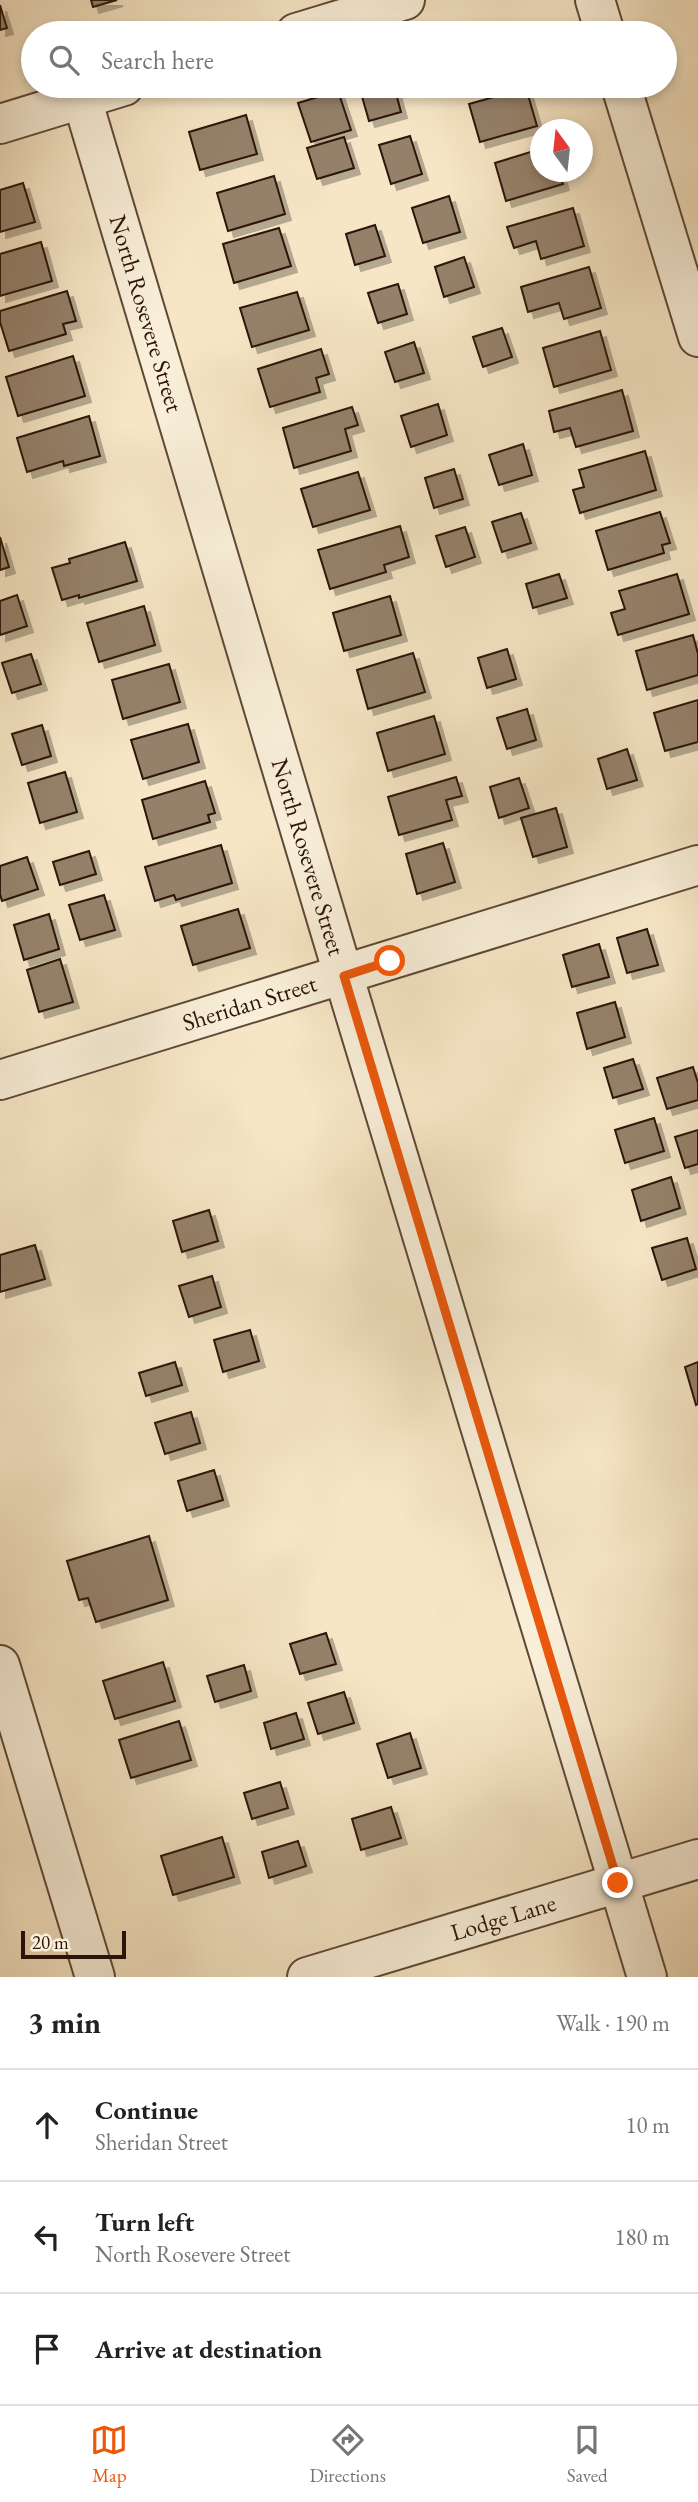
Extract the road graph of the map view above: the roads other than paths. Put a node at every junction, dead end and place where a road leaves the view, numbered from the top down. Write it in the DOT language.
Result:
graph roads {
  1 [pos="405,0"];
  2 [pos="595,0"];
  3 [pos="336,21"];
  4 [pos="601,21"];
  5 [pos="85,98"];
  6 [pos="625,98"];
  7 [pos="82,99"];
  8 [pos="0,124"];
  9 [pos="698,337"];
  10 [pos="698,865"];
  11 [pos="344,976"];
  12 [pos="0,1080"];
  13 [pos="0,1665"];
  14 [pos="698,1859"];
  15 [pos="618,1883"];
  16 [pos="94,1977"];
  17 [pos="307,1977"];
  18 [pos="647,1977"];
  1 -- 3 [label="street"];
  2 -- 4 [label="street"];
  5 -- 7 [label="street"];
  6 -- 9 [label="street"];
  7 -- 8 [label="street"];
  7 -- 11 [label="street, North Rosevere Street"];
  10 -- 11 [label="street, Sheridan Street"];
  11 -- 12 [label="street, Sheridan Street"];
  11 -- 15 [label="street, North Rosevere Street"];
  13 -- 16 [label="street"];
  14 -- 15 [label="street, Lodge Lane"];
  15 -- 17 [label="street, Lodge Lane"];
  15 -- 18 [label="street, North Rosevere Street"];
}
